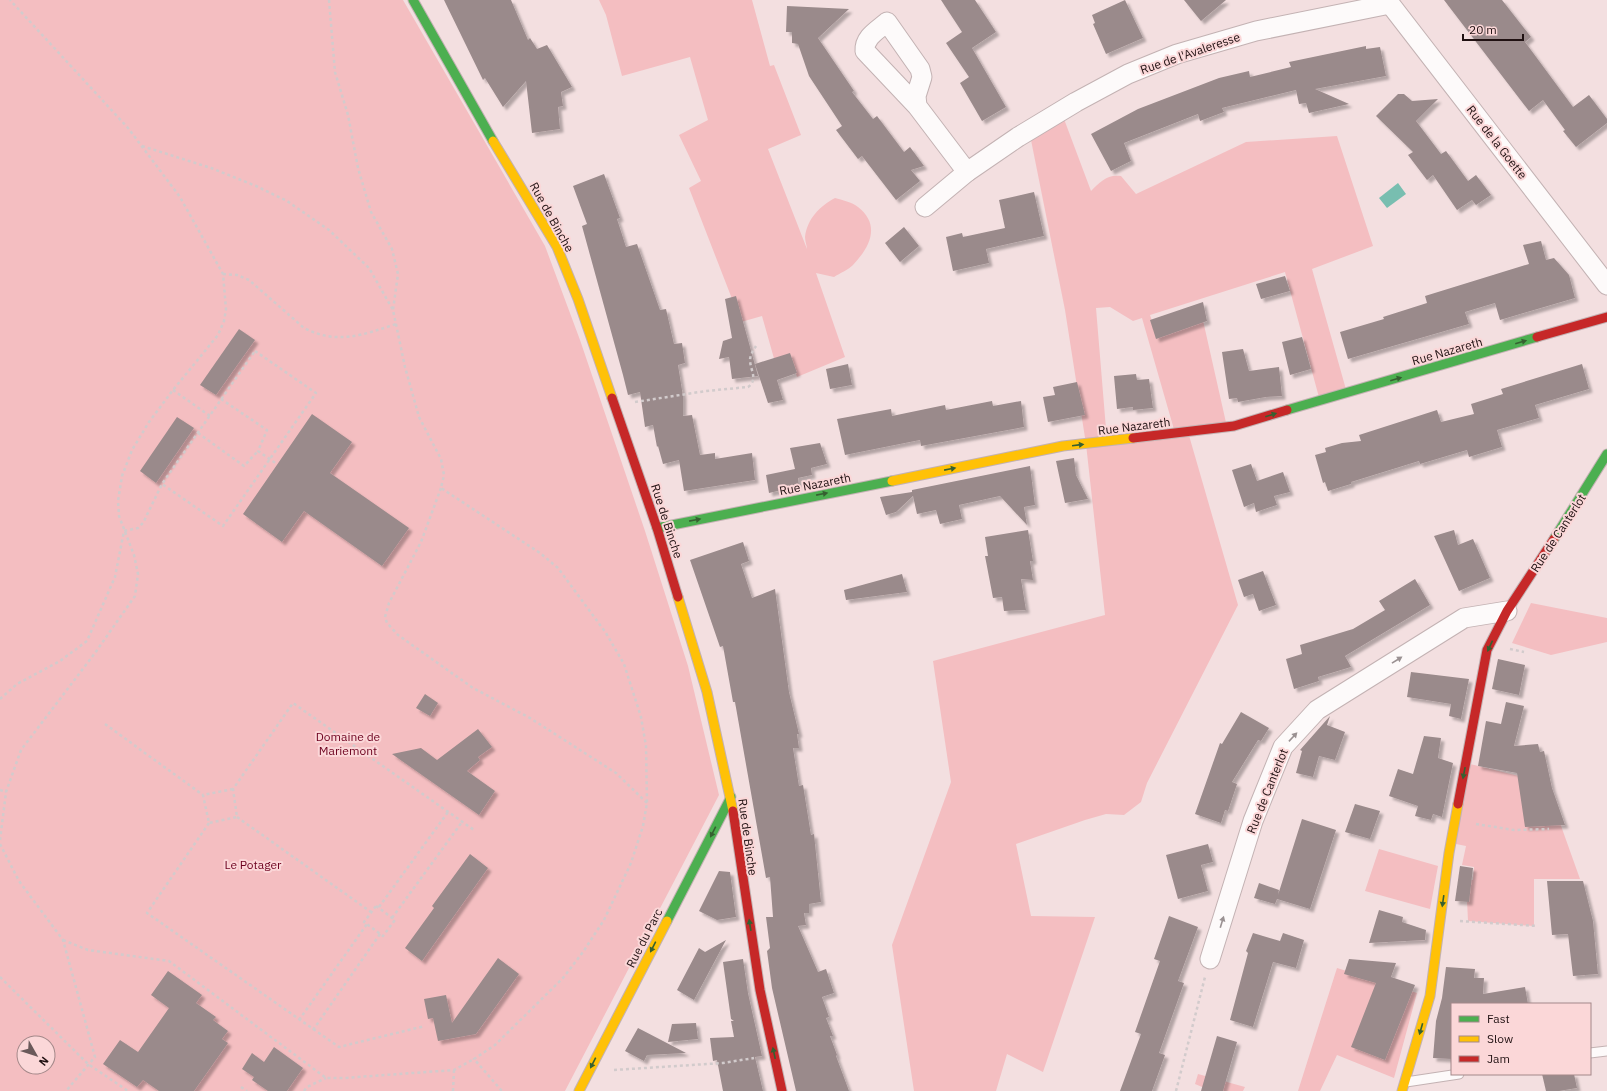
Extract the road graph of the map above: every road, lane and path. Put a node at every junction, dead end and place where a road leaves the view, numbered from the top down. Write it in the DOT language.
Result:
graph roads {
  1 [pos="10,0"];
  2 [pos="329,0"];
  3 [pos="413,0"];
  4 [pos="1388,2"];
  5 [pos="917,106"];
  6 [pos="142,146"];
  7 [pos="967,172"];
  8 [pos="925,207"];
  9 [pos="223,274"];
  10 [pos="1607,285"];
  11 [pos="393,310"];
  12 [pos="1607,317"];
  13 [pos="396,324"];
  14 [pos="756,346"];
  15 [pos="173,390"];
  16 [pos="221,399"];
  17 [pos="614,406"];
  18 [pos="210,416"];
  19 [pos="198,433"];
  20 [pos="258,451"];
  21 [pos="1607,454"];
  22 [pos="270,458"];
  23 [pos="277,464"];
  24 [pos="162,484"];
  25 [pos="441,488"];
  26 [pos="657,528"];
  27 [pos="124,531"];
  28 [pos="1508,611"];
  29 [pos="0,698"];
  30 [pos="105,724"];
  31 [pos="234,789"];
  32 [pos="0,790"];
  33 [pos="6,792"];
  34 [pos="203,795"];
  35 [pos="731,797"];
  36 [pos="647,803"];
  37 [pos="448,812"];
  38 [pos="237,817"];
  39 [pos="1455,821"];
  40 [pos="462,822"];
  41 [pos="209,823"];
  42 [pos="1549,829"];
  43 [pos="474,830"];
  44 [pos="0,840"];
  45 [pos="0,844"];
  46 [pos="379,907"];
  47 [pos="371,912"];
  48 [pos="392,918"];
  49 [pos="1440,918"];
  50 [pos="367,924"];
  51 [pos="1537,926"];
  52 [pos="380,934"];
  53 [pos="63,940"];
  54 [pos="1210,959"];
  55 [pos="0,977"];
  56 [pos="299,1020"];
  57 [pos="425,1026"];
  58 [pos="313,1030"];
  59 [pos="1607,1051"];
  60 [pos="1591,1053"];
  61 [pos="774,1055"];
  62 [pos="474,1059"];
  63 [pos="88,1064"];
  64 [pos="454,1070"];
  65 [pos="589,1072"];
  66 [pos="1455,1075"];
  67 [pos="326,1078"];
  68 [pos="241,1087"];
  69 [pos="1404,1087"];
  70 [pos="66,1091"];
  71 [pos="128,1091"];
  72 [pos="247,1091"];
  73 [pos="304,1091"];
  74 [pos="452,1091"];
  75 [pos="502,1091"];
  76 [pos="579,1091"];
  77 [pos="782,1091"];
  78 [pos="1176,1091"];
  1 -- 6 [label="path"];
  2 -- 11 [label="path"];
  3 -- 17 [label="street, Rue de Binche"];
  4 -- 7 [label="street, Rue de l'Avaleresse"];
  4 -- 10 [label="street, Rue de la Goette"];
  5 -- 7 [label="street"];
  6 -- 9 [label="path"];
  6 -- 11 [label="path"];
  7 -- 8 [label="street, Rue de l'Avaleresse"];
  9 -- 13 [label="path"];
  9 -- 15 [label="path"];
  11 -- 13 [label="path"];
  26 -- 12 [label="street, Rue Nazareth, one-way"];
  13 -- 25 [label="path"];
  14 -- 17 [label="path"];
  15 -- 18 [label="path"];
  15 -- 27 [label="path"];
  16 -- 18 [label="path"];
  16 -- 20 [label="path"];
  16 -- 22 [label="path"];
  17 -- 26 [label="street, Rue de Binche"];
  18 -- 19 [label="path"];
  19 -- 20 [label="path"];
  19 -- 24 [label="path"];
  20 -- 22 [label="path"];
  21 -- 28 [label="street, Rue de Canterlot"];
  22 -- 23 [label="path"];
  22 -- 24 [label="path"];
  24 -- 27 [label="path"];
  25 -- 36 [label="path"];
  25 -- 36 [label="path"];
  26 -- 35 [label="street, Rue de Binche"];
  27 -- 29 [label="path"];
  27 -- 33 [label="path"];
  28 -- 39 [label="street, Rue de Canterlot, one-way"];
  54 -- 28 [label="street, Rue de Canterlot, one-way"];
  30 -- 34 [label="path"];
  31 -- 34 [label="path"];
  31 -- 37 [label="path"];
  31 -- 38 [label="path"];
  32 -- 33 [label="path"];
  33 -- 44 [label="path"];
  34 -- 41 [label="path"];
  61 -- 35 [label="street, Rue de Binche, one-way"];
  35 -- 65 [label="street, Rue du Parc, one-way"];
  36 -- 62 [label="path"];
  37 -- 40 [label="path"];
  37 -- 46 [label="path"];
  38 -- 41 [label="path"];
  38 -- 47 [label="path"];
  39 -- 42 [label="path"];
  39 -- 49 [label="street, Rue de Canterlot, one-way"];
  40 -- 43 [label="path"];
  40 -- 48 [label="path"];
  41 -- 56 [label="path"];
  45 -- 53 [label="path"];
  46 -- 47 [label="path"];
  46 -- 48 [label="path"];
  47 -- 50 [label="path"];
  48 -- 52 [label="path"];
  49 -- 51 [label="path"];
  49 -- 69 [label="street, Rue de Canterlot, one-way"];
  50 -- 52 [label="path"];
  50 -- 56 [label="path"];
  52 -- 58 [label="path"];
  53 -- 63 [label="path"];
  53 -- 67 [label="path"];
  54 -- 78 [label="path"];
  55 -- 63 [label="path"];
  56 -- 58 [label="path"];
  57 -- 58 [label="path"];
  59 -- 60 [label="lane"];
  61 -- 65 [label="path"];
  61 -- 77 [label="street, Rue de Binche"];
  62 -- 64 [label="path"];
  62 -- 75 [label="path"];
  63 -- 70 [label="path"];
  63 -- 71 [label="path"];
  64 -- 67 [label="path"];
  64 -- 74 [label="path"];
  65 -- 76 [label="street, Rue du Parc"];
  66 -- 69 [label="lane, Rue de Canterlot"];
  67 -- 73 [label="path"];
  68 -- 72 [label="path"];
}
